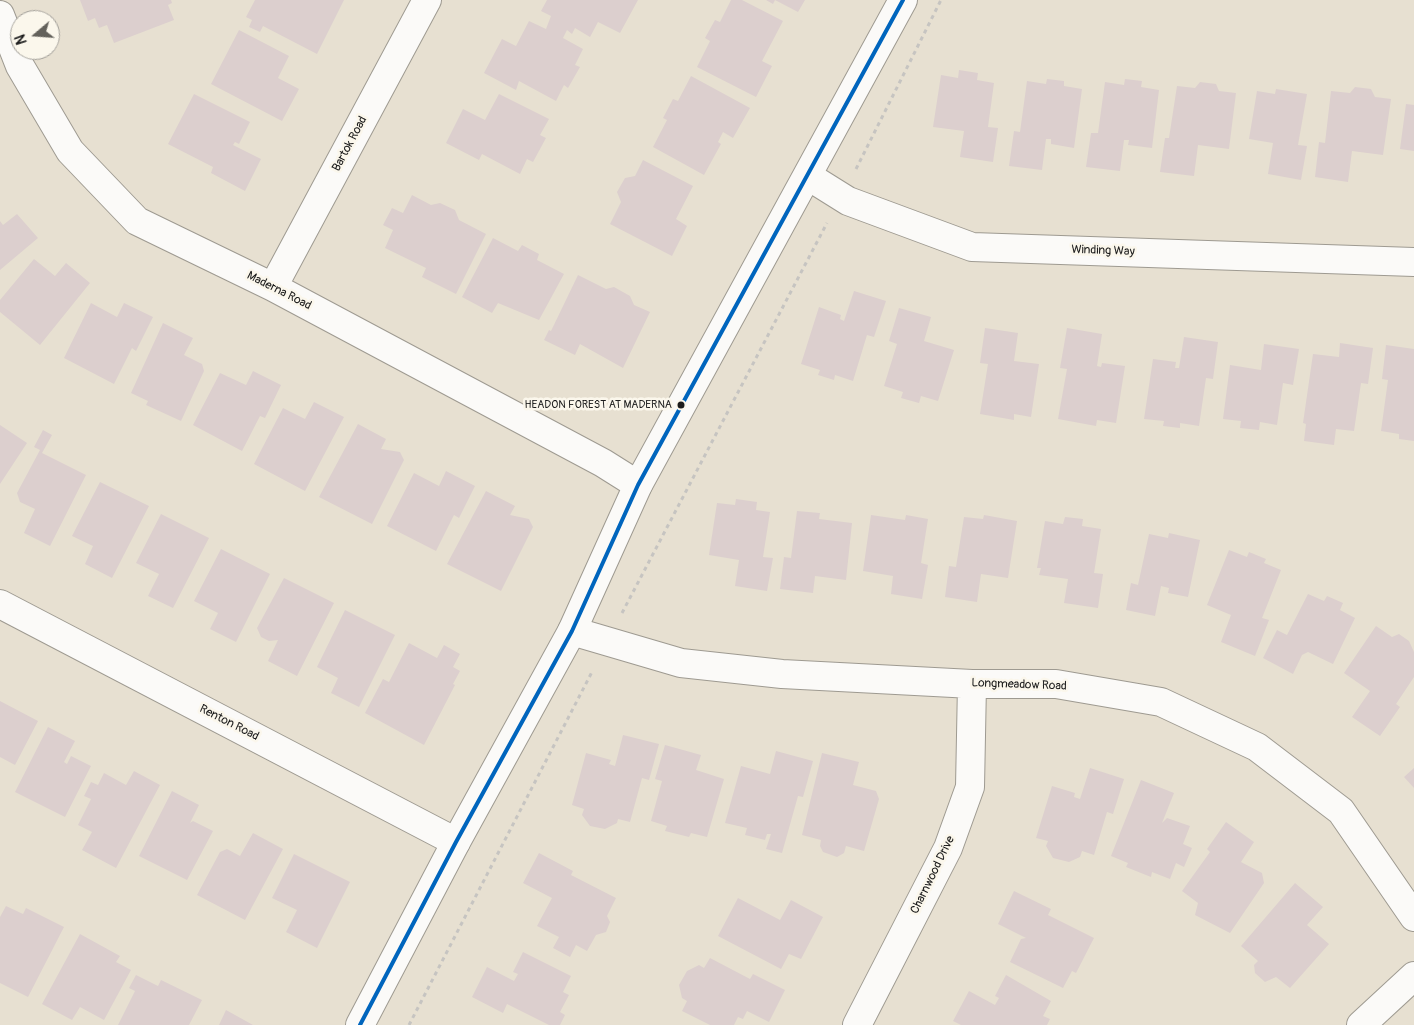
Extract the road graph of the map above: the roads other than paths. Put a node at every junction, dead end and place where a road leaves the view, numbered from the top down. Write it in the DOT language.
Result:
graph roads {
  1 [pos="427,0"];
  2 [pos="902,0"];
  3 [pos="0,15"];
  4 [pos="808,176"];
  5 [pos="1414,262"];
  6 [pos="273,287"];
  7 [pos="638,485"];
  8 [pos="0,604"];
  9 [pos="572,631"];
  10 [pos="972,684"];
  11 [pos="456,842"];
  12 [pos="1414,916"];
  13 [pos="1414,976"];
  14 [pos="360,1025"];
  15 [pos="857,1025"];
  16 [pos="1361,1025"];
  1 -- 6 [label="street, Bartok Road"];
  2 -- 4 [label="street"];
  3 -- 6 [label="street, Maderna Road"];
  4 -- 5 [label="street, Winding Way"];
  4 -- 7 [label="street"];
  6 -- 7 [label="street, Maderna Road"];
  7 -- 9 [label="street"];
  8 -- 11 [label="street, Renton Road"];
  9 -- 10 [label="street, Longmeadow Road"];
  9 -- 11 [label="street"];
  10 -- 12 [label="street, Longmeadow Road"];
  10 -- 15 [label="street, Charnwood Drive"];
  11 -- 14 [label="street"];
  13 -- 16 [label="street"];
}
